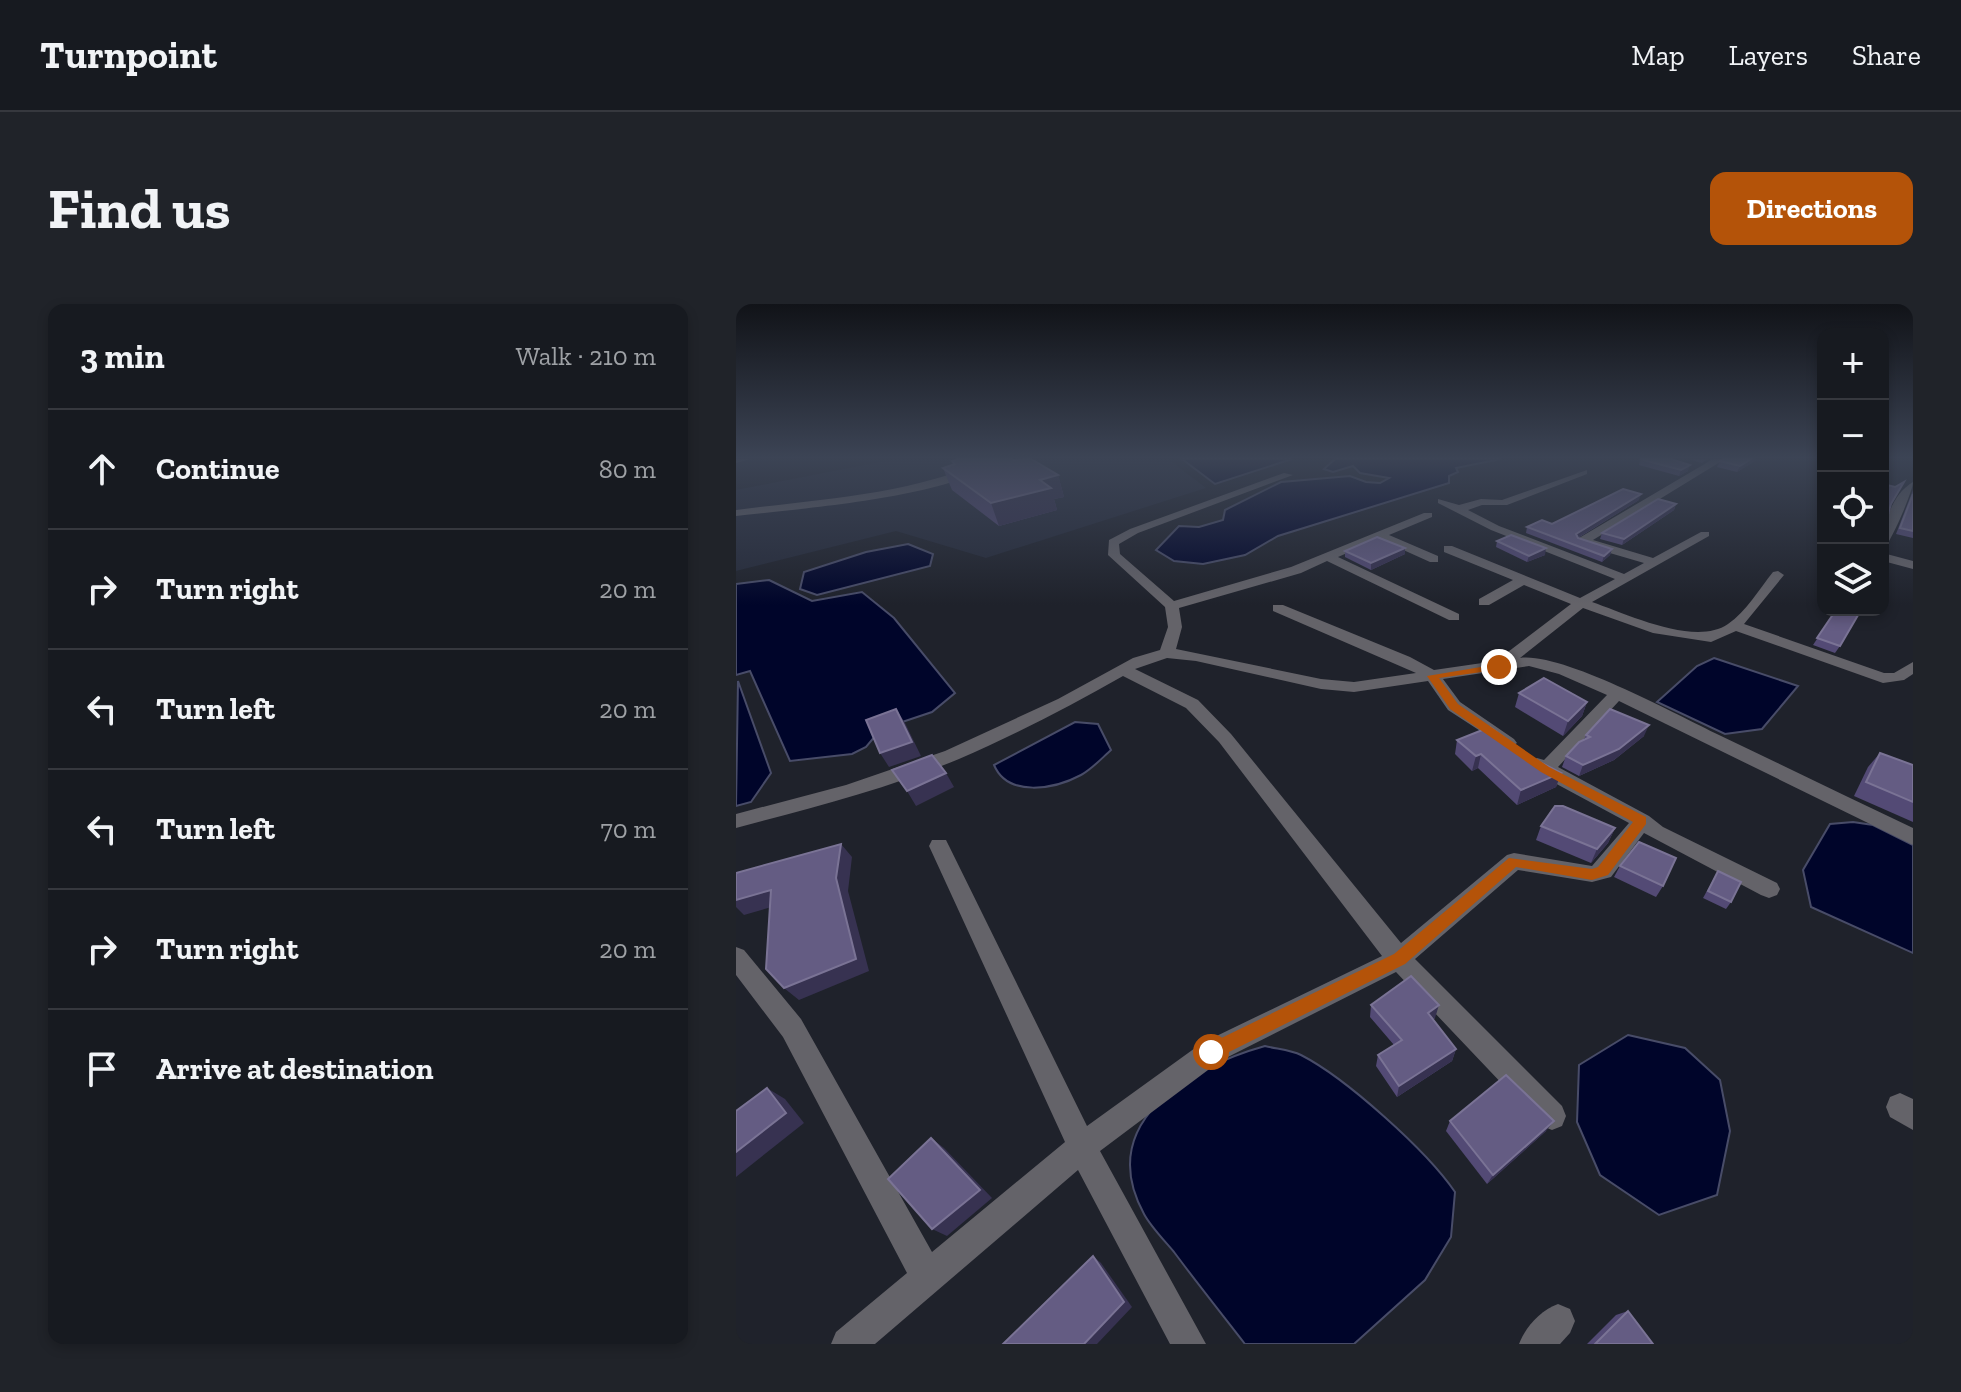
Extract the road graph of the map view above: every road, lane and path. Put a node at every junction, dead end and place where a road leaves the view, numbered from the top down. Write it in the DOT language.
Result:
graph roads {
  1 [pos="1897,507"];
  2 [pos="773,508"];
  3 [pos="1199,508"];
  4 [pos="1456,508"];
  5 [pos="1464,508"];
  6 [pos="1635,508"];
  7 [pos="1459,509"];
  8 [pos="736,513"];
  9 [pos="1428,515"];
  10 [pos="1705,534"];
  11 [pos="1379,535"];
  12 [pos="1583,541"];
  13 [pos="1883,544"];
  14 [pos="1448,549"];
  15 [pos="1556,551"];
  16 [pos="1328,557"];
  17 [pos="1434,559"];
  18 [pos="1889,559"];
  19 [pos="1655,562"];
  20 [pos="1913,565"];
  21 [pos="1778,575"];
  22 [pos="1624,578"];
  23 [pos="1521,581"];
  24 [pos="1484,602"];
  25 [pos="1581,603"];
  26 [pos="1172,606"];
  27 [pos="1278,608"];
  28 [pos="1454,617"];
  29 [pos="1735,626"];
  30 [pos="1167,653"];
  31 [pos="1499,667"];
  32 [pos="1913,667"];
  33 [pos="1124,670"];
  34 [pos="1433,676"];
  35 [pos="1617,694"];
  36 [pos="1545,770"];
  37 [pos="736,821"];
  38 [pos="1642,821"];
  39 [pos="1913,837"];
  40 [pos="939,846"];
  41 [pos="1769,889"];
  42 [pos="736,957"];
  43 [pos="1399,959"];
  44 [pos="1552,1116"];
  45 [pos="1082,1147"];
  46 [pos="926,1275"];
  47 [pos="848,1344"];
  48 [pos="1189,1344"];
  1 -- 13 [label="street"];
  2 -- 8 [label="street"];
  3 -- 26 [label="street"];
  4 -- 7 [label="street"];
  5 -- 7 [label="street"];
  6 -- 12 [label="street"];
  7 -- 15 [label="street"];
  9 -- 11 [label="street"];
  10 -- 19 [label="street"];
  11 -- 16 [label="street"];
  11 -- 17 [label="street"];
  12 -- 15 [label="street"];
  12 -- 19 [label="street"];
  14 -- 23 [label="street"];
  15 -- 22 [label="street"];
  16 -- 26 [label="street"];
  16 -- 28 [label="street"];
  18 -- 20 [label="street"];
  19 -- 22 [label="street"];
  21 -- 29 [label="street"];
  22 -- 25 [label="street"];
  23 -- 24 [label="street"];
  23 -- 25 [label="street"];
  25 -- 29 [label="street"];
  25 -- 31 [label="street"];
  26 -- 30 [label="street"];
  27 -- 34 [label="street"];
  29 -- 32 [label="street"];
  30 -- 33 [label="street"];
  30 -- 34 [label="street"];
  31 -- 34 [label="street"];
  31 -- 35 [label="street"];
  33 -- 37 [label="street"];
  33 -- 43 [label="street"];
  34 -- 36 [label="street"];
  35 -- 36 [label="street"];
  35 -- 39 [label="street"];
  36 -- 38 [label="street"];
  38 -- 41 [label="street"];
  38 -- 43 [label="street"];
  40 -- 45 [label="street"];
  42 -- 46 [label="street"];
  43 -- 44 [label="street"];
  43 -- 45 [label="street"];
  45 -- 46 [label="street"];
  45 -- 48 [label="street"];
  46 -- 47 [label="street"];
}
